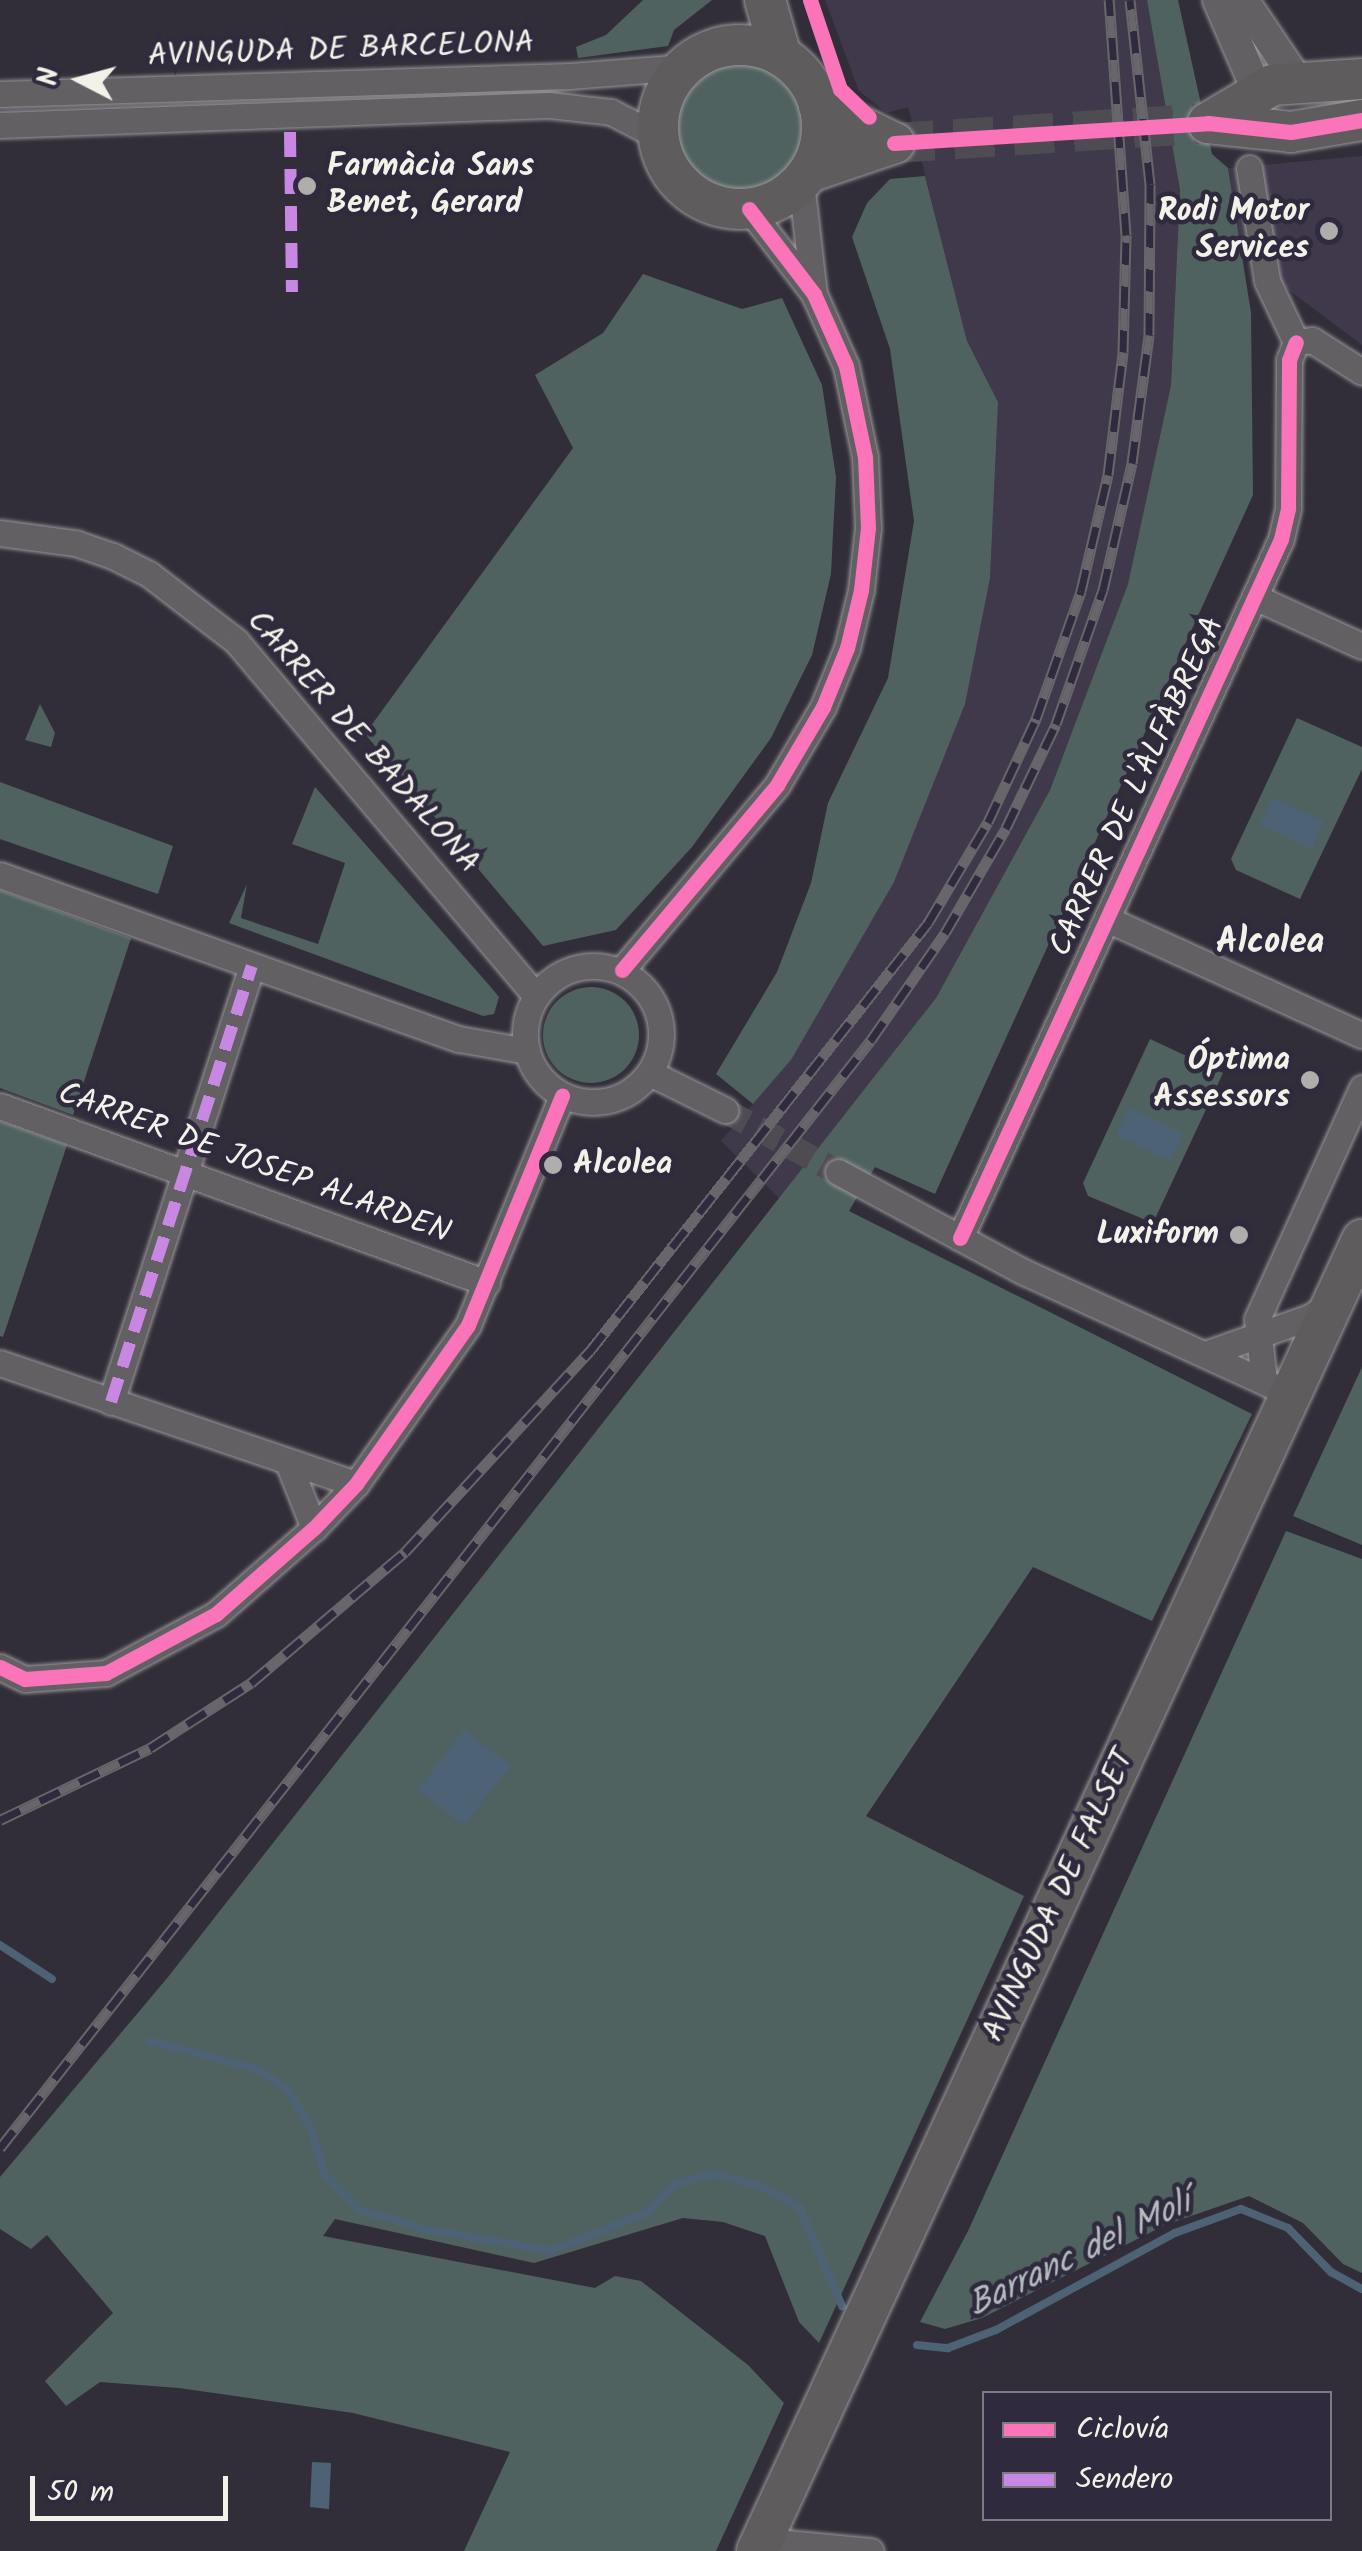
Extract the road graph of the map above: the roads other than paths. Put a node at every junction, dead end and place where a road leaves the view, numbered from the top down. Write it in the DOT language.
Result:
graph roads {
  1 [pos="741,0"];
  2 [pos="765,0"];
  3 [pos="1218,0"];
  4 [pos="1243,0"];
  5 [pos="732,45"];
  6 [pos="781,56"];
  7 [pos="684,66"];
  8 [pos="1362,78"];
  9 [pos="1306,79"];
  10 [pos="0,94"];
  11 [pos="1255,103"];
  12 [pos="819,106"];
  13 [pos="1345,121"];
  14 [pos="0,125"];
  15 [pos="659,138"];
  16 [pos="1249,168"];
  17 [pos="805,178"];
  18 [pos="749,209"];
  19 [pos="814,294"];
  20 [pos="1296,342"];
  21 [pos="1362,372"];
  22 [pos="0,532"];
  23 [pos="1257,598"];
  24 [pos="1362,646"];
  25 [pos="0,875"];
  26 [pos="1106,919"];
  27 [pos="252,966"];
  28 [pos="622,970"];
  29 [pos="536,996"];
  30 [pos="1362,1035"];
  31 [pos="527,1050"];
  32 [pos="650,1073"];
  33 [pos="1362,1088"];
  34 [pos="562,1096"];
  35 [pos="0,1106"];
  36 [pos="725,1110"];
  37 [pos="838,1172"];
  38 [pos="181,1174"];
  39 [pos="960,1238"];
  40 [pos="1362,1240"];
  41 [pos="486,1283"];
  42 [pos="1348,1298"];
  43 [pos="1258,1335"];
  44 [pos="1206,1354"];
  45 [pos="0,1363"];
  46 [pos="1278,1387"];
  47 [pos="111,1402"];
  48 [pos="289,1465"];
  49 [pos="356,1484"];
  50 [pos="314,1528"];
  51 [pos="0,1667"];
  52 [pos="776,2548"];
  53 [pos="871,2551"];
  1 -- 5 [label="main road"];
  2 -- 6 [label="main road"];
  3 -- 11 [label="street"];
  4 -- 9 [label="street"];
  5 -- 6 [label="main road"];
  5 -- 7 [label="main road"];
  6 -- 12 [label="main road"];
  7 -- 10 [label="street, AVINGUDA DE BARCELONA"];
  7 -- 15 [label="main road"];
  8 -- 9 [label="main road"];
  9 -- 11 [label="main road"];
  9 -- 13 [label="main road"];
  11 -- 13 [label="main road"];
  12 -- 17 [label="main road"];
  12 -- 17 [label="main road"];
  14 -- 15 [label="street, AVINGUDA DE BARCELONA"];
  15 -- 18 [label="main road"];
  16 -- 20 [label="street"];
  17 -- 18 [label="main road"];
  17 -- 19 [label="street"];
  18 -- 19 [label="street"];
  19 -- 28 [label="street"];
  20 -- 21 [label="street"];
  20 -- 23 [label="street, CARRER DE L'ÀLFÀBREGA"];
  22 -- 29 [label="street, CARRER DE BADALONA"];
  23 -- 24 [label="street"];
  23 -- 26 [label="street, CARRER DE L'ÀLFÀBREGA"];
  25 -- 27 [label="street"];
  26 -- 30 [label="street"];
  26 -- 39 [label="street, CARRER DE L'ÀLFÀBREGA"];
  27 -- 31 [label="street"];
  27 -- 38 [label="street"];
  28 -- 29 [label="street"];
  28 -- 32 [label="street"];
  29 -- 31 [label="street"];
  31 -- 34 [label="street"];
  32 -- 34 [label="street"];
  32 -- 36 [label="street"];
  33 -- 43 [label="street"];
  34 -- 41 [label="street"];
  35 -- 38 [label="street, CARRER DE JOSEP ALARDEN"];
  37 -- 39 [label="street"];
  38 -- 41 [label="street, CARRER DE JOSEP ALARDEN"];
  38 -- 47 [label="street"];
  39 -- 44 [label="street"];
  40 -- 42 [label="main road, AVINGUDA DE FALSET"];
  41 -- 49 [label="street"];
  42 -- 43 [label="street"];
  42 -- 46 [label="main road, AVINGUDA DE FALSET"];
  42 -- 52 [label="main road, AVINGUDA DE FALSET"];
  43 -- 44 [label="street"];
  43 -- 46 [label="street"];
  44 -- 46 [label="street"];
  45 -- 47 [label="street"];
  46 -- 52 [label="main road, AVINGUDA DE FALSET"];
  47 -- 48 [label="street"];
  48 -- 49 [label="street"];
  48 -- 50 [label="street"];
  49 -- 50 [label="street"];
  50 -- 51 [label="street"];
  52 -- 53 [label="street"];
}
